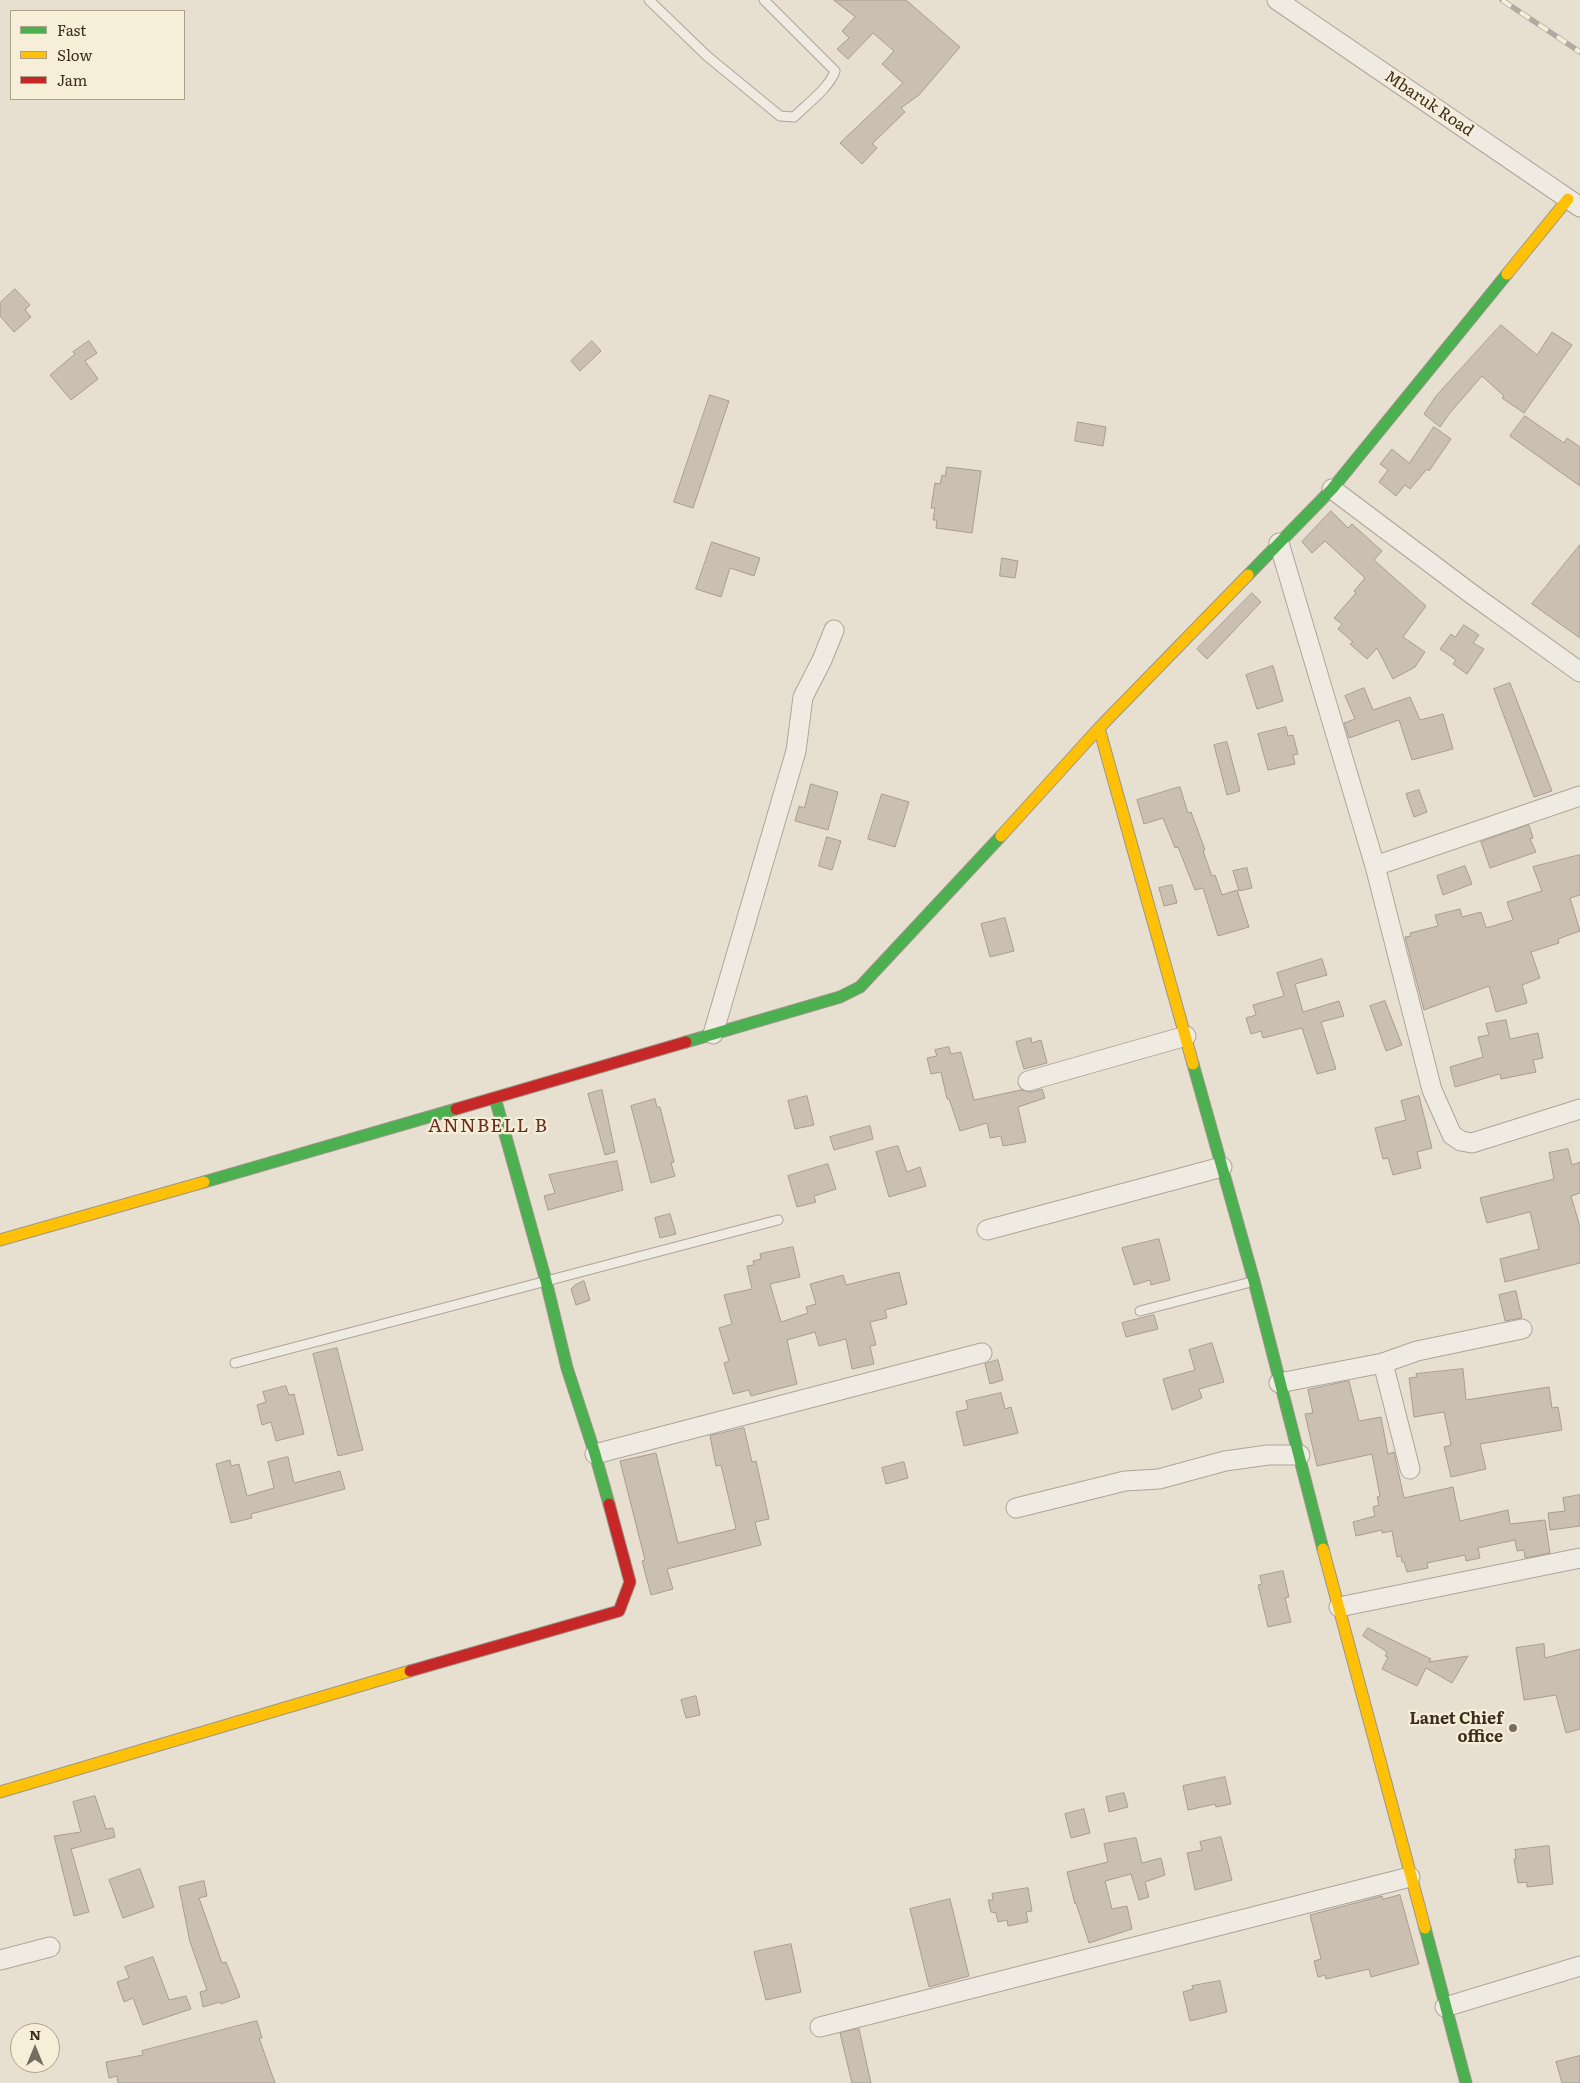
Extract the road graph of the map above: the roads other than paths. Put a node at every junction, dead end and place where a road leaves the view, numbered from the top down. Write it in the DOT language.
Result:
graph roads {
  1 [pos="649,0"];
  2 [pos="764,0"];
  3 [pos="1277,0"];
  4 [pos="1574,203"];
  5 [pos="1332,489"];
  6 [pos="1279,543"];
  7 [pos="834,630"];
  8 [pos="1580,672"];
  9 [pos="1099,728"];
  10 [pos="1580,796"];
  11 [pos="1375,866"];
  12 [pos="713,1034"];
  13 [pos="1186,1036"];
  14 [pos="1028,1081"];
  15 [pos="496,1098"];
  16 [pos="1580,1109"];
  17 [pos="1222,1167"];
  18 [pos="778,1220"];
  19 [pos="987,1230"];
  20 [pos="0,1240"];
  21 [pos="546,1281"];
  22 [pos="1254,1281"];
  23 [pos="1140,1311"];
  24 [pos="1522,1329"];
  25 [pos="982,1353"];
  26 [pos="235,1363"];
  27 [pos="1383,1363"];
  28 [pos="1279,1383"];
  29 [pos="595,1454"];
  30 [pos="1300,1455"];
  31 [pos="1410,1469"];
  32 [pos="1016,1508"];
  33 [pos="1580,1558"];
  34 [pos="1339,1607"];
  35 [pos="0,1792"];
  36 [pos="1410,1877"];
  37 [pos="50,1947"];
  38 [pos="0,1960"];
  39 [pos="1580,1966"];
  40 [pos="1446,2007"];
  41 [pos="820,2027"];
  42 [pos="1466,2083"];
  1 -- 2 [label="lane"];
  3 -- 4 [label="street, Mbaruk Road"];
  4 -- 5 [label="street"];
  5 -- 6 [label="street"];
  5 -- 8 [label="street"];
  6 -- 9 [label="street"];
  6 -- 11 [label="street"];
  7 -- 12 [label="street"];
  9 -- 12 [label="street"];
  9 -- 13 [label="street"];
  10 -- 11 [label="street"];
  11 -- 16 [label="street"];
  12 -- 15 [label="street"];
  13 -- 14 [label="street"];
  13 -- 17 [label="street"];
  15 -- 20 [label="street"];
  15 -- 21 [label="street"];
  17 -- 19 [label="street"];
  17 -- 22 [label="street"];
  18 -- 21 [label="lane"];
  21 -- 26 [label="lane"];
  21 -- 29 [label="street"];
  22 -- 23 [label="lane"];
  22 -- 28 [label="street"];
  24 -- 27 [label="street"];
  25 -- 29 [label="street"];
  27 -- 28 [label="street"];
  27 -- 31 [label="street"];
  28 -- 30 [label="street"];
  29 -- 35 [label="street"];
  30 -- 32 [label="street"];
  30 -- 34 [label="street"];
  33 -- 34 [label="street"];
  34 -- 36 [label="street"];
  36 -- 40 [label="street"];
  36 -- 41 [label="street"];
  37 -- 38 [label="street"];
  39 -- 40 [label="street"];
  40 -- 42 [label="street"];
}
